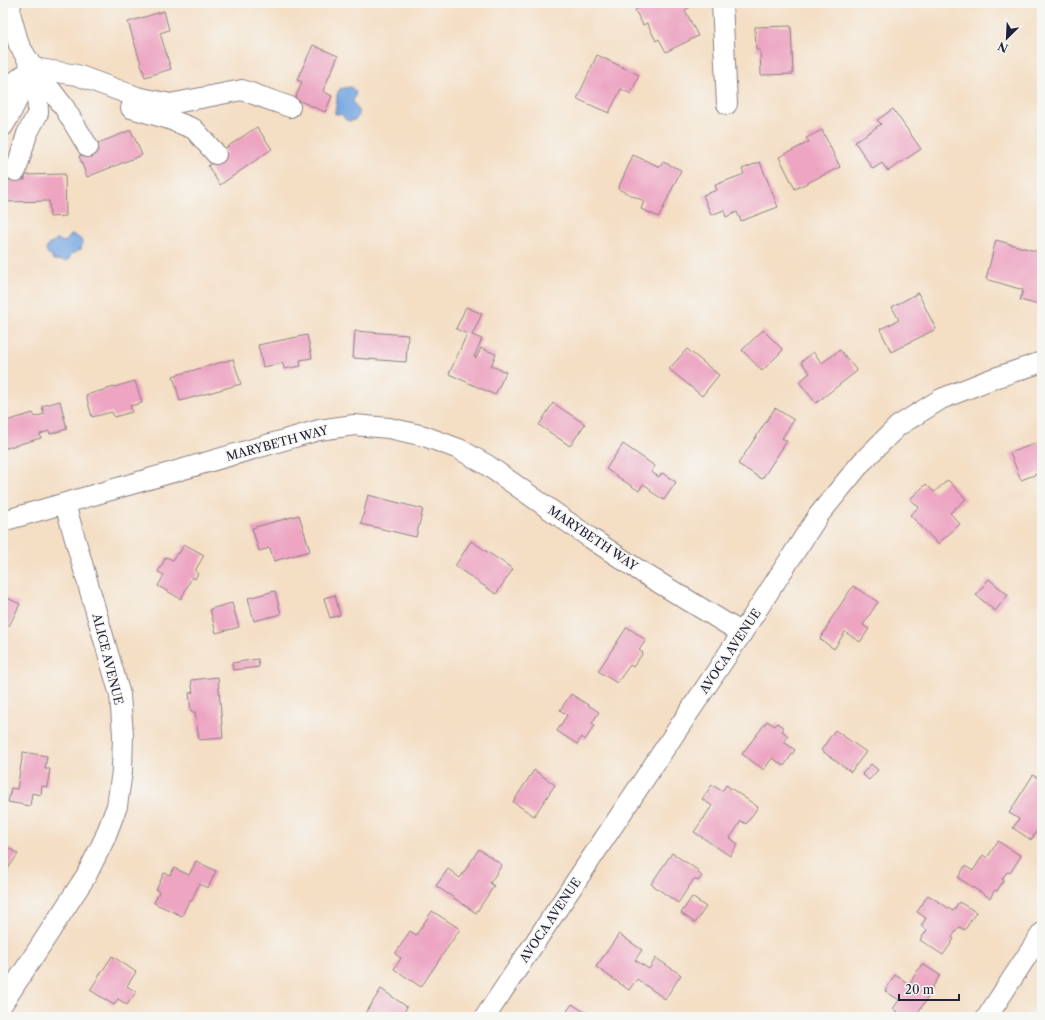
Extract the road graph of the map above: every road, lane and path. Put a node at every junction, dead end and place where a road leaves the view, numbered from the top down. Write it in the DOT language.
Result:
graph roads {
  1 [pos="11,3"];
  2 [pos="722,3"];
  3 [pos="32,68"];
  4 [pos="3,91"];
  5 [pos="727,104"];
  6 [pos="290,107"];
  7 [pos="3,126"];
  8 [pos="88,147"];
  9 [pos="216,154"];
  10 [pos="16,171"];
  11 [pos="1042,362"];
  12 [pos="65,504"];
  13 [pos="3,521"];
  14 [pos="742,633"];
  15 [pos="1042,933"];
  16 [pos="3,1003"];
  17 [pos="485,1017"];
  18 [pos="987,1017"];
  1 -- 3 [label="street"];
  2 -- 5 [label="street"];
  3 -- 4 [label="street"];
  3 -- 6 [label="street"];
  3 -- 7 [label="street"];
  3 -- 8 [label="street"];
  3 -- 9 [label="street"];
  3 -- 10 [label="street"];
  11 -- 14 [label="street, AVOCA AVENUE"];
  12 -- 13 [label="street, MARYBETH WAY"];
  12 -- 14 [label="street, MARYBETH WAY"];
  12 -- 16 [label="street, ALICE AVENUE"];
  14 -- 17 [label="street, AVOCA AVENUE"];
  15 -- 18 [label="street"];
}
